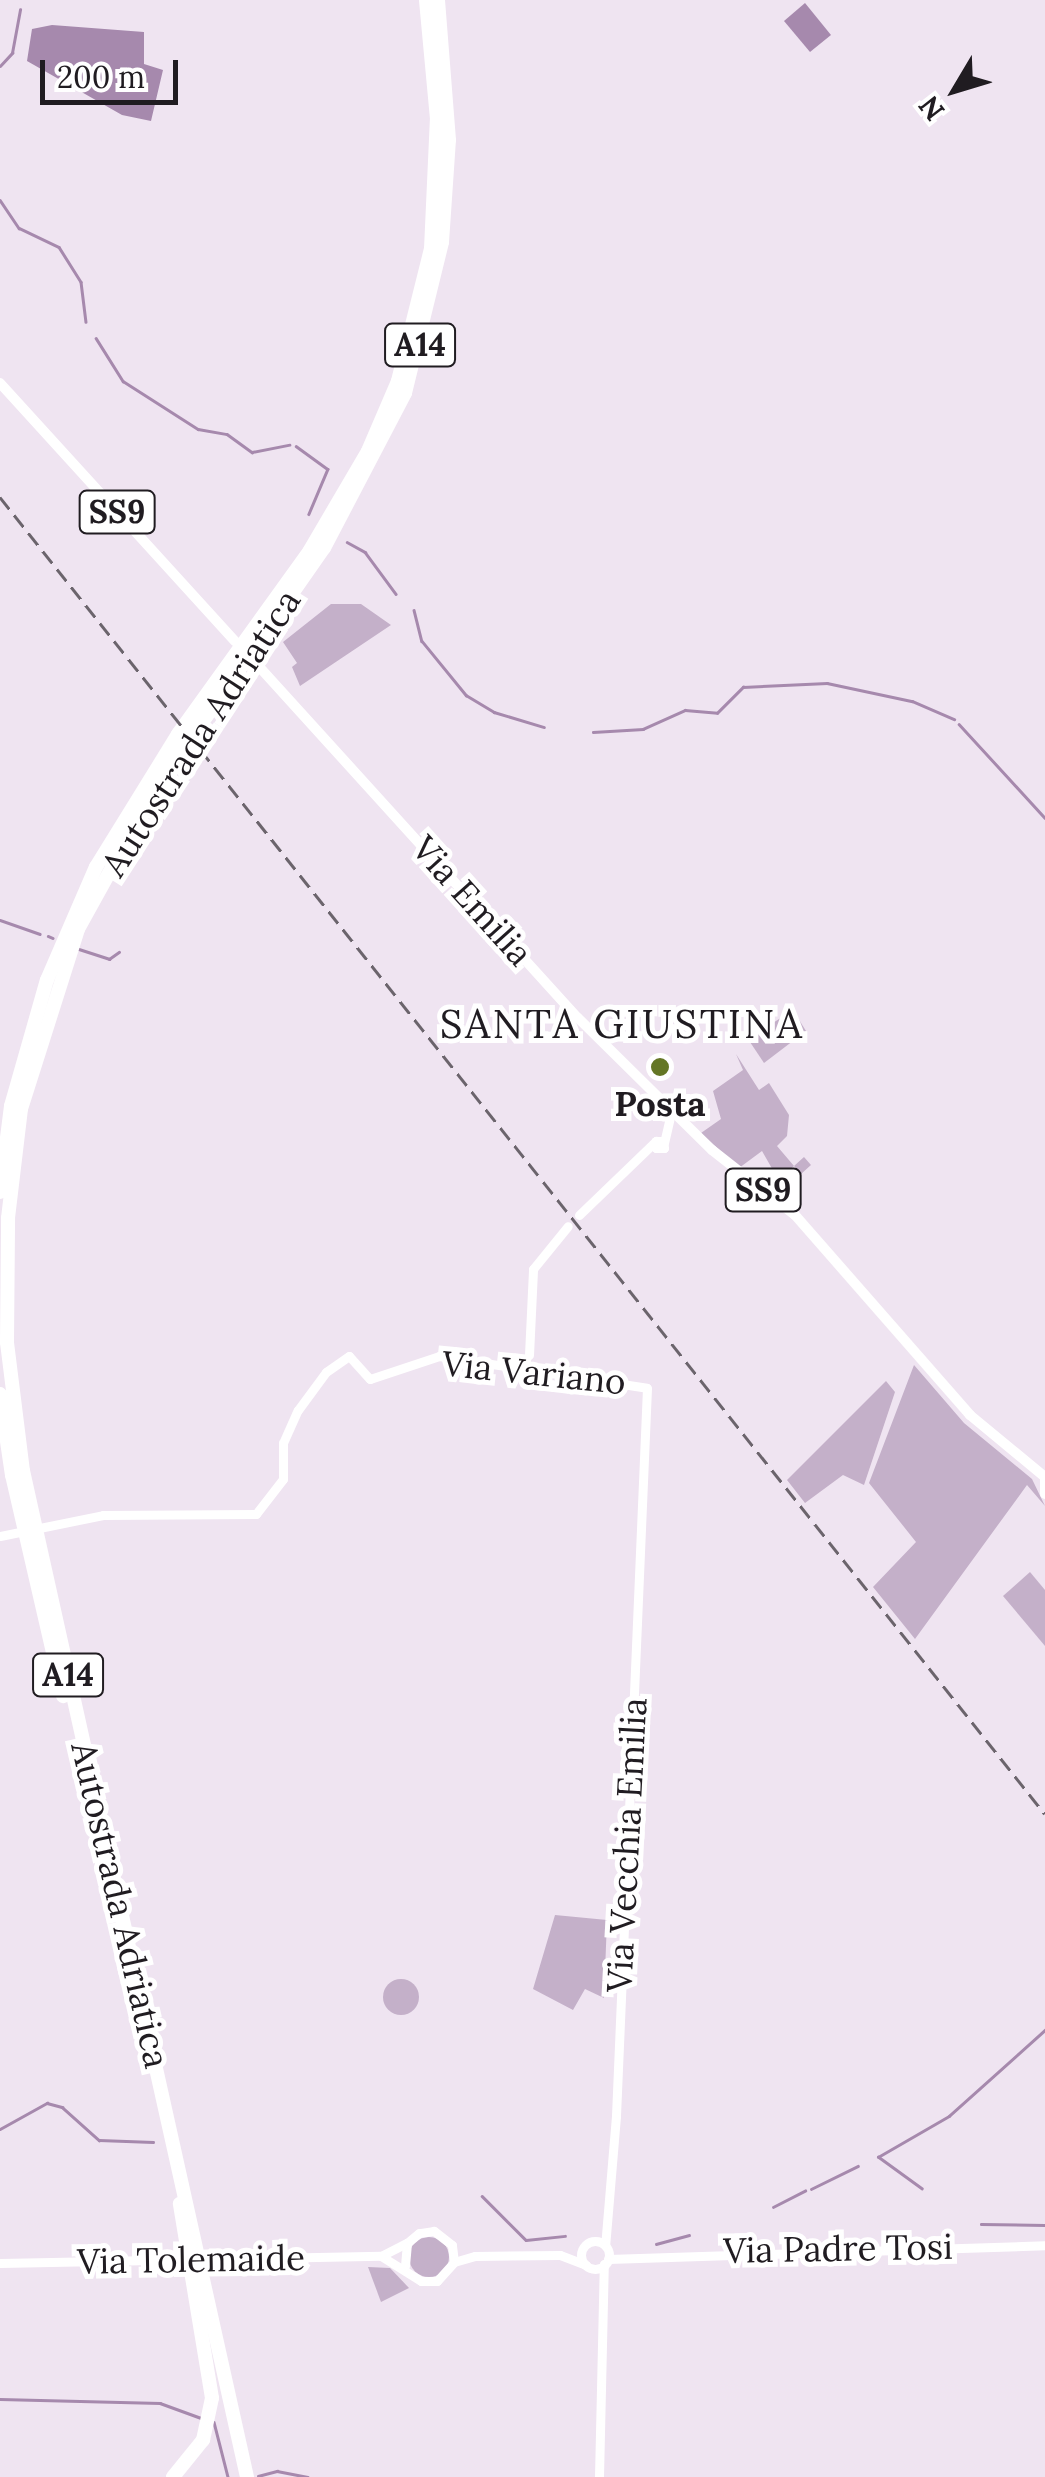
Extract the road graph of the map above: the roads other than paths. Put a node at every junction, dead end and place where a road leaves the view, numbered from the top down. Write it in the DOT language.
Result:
graph roads {
  1 [pos="426,0"];
  2 [pos="438,0"];
  3 [pos="0,383"];
  4 [pos="245,652"];
  5 [pos="103,867"];
  6 [pos="672,1109"];
  7 [pos="0,1192"];
  8 [pos="578,1215"];
  9 [pos="568,1226"];
  10 [pos="529,1363"];
  11 [pos="647,1388"];
  12 [pos="0,1394"];
  13 [pos="1042,1482"];
  14 [pos="0,1536"];
  15 [pos="180,2204"];
  16 [pos="407,2243"];
  17 [pos="452,2245"];
  18 [pos="1045,2245"];
  19 [pos="600,2250"];
  20 [pos="632,2254"];
  21 [pos="560,2255"];
  22 [pos="382,2256"];
  23 [pos="475,2256"];
  24 [pos="454,2262"];
  25 [pos="0,2263"];
  26 [pos="210,2265"];
  27 [pos="405,2266"];
  28 [pos="588,2266"];
  29 [pos="603,2292"];
  30 [pos="172,2477"];
  31 [pos="240,2477"];
  32 [pos="251,2477"];
  33 [pos="599,2477"];
  1 -- 4 [label="highway, Autostrada Adriatica / A14"];
  2 -- 4 [label="highway, Autostrada Adriatica / A14"];
  3 -- 4 [label="main road, Via Emilia / SS9"];
  4 -- 5 [label="highway, Autostrada Adriatica / A14"];
  4 -- 6 [label="main road, Via Emilia / SS9"];
  5 -- 7 [label="highway, Autostrada Adriatica / A14"];
  5 -- 26 [label="highway, Autostrada Adriatica / A14"];
  6 -- 8 [label="street"];
  6 -- 13 [label="main road, Via Emilia / SS9"];
  9 -- 10 [label="street"];
  10 -- 11 [label="street, Via Variano"];
  10 -- 14 [label="street, Via Variano"];
  11 -- 19 [label="street, Via Vecchia Emilia"];
  12 -- 15 [label="highway, Autostrada Adriatica / A14"];
  15 -- 30 [label="highway"];
  15 -- 31 [label="highway, Autostrada Adriatica / A14"];
  16 -- 17 [label="street, Via Tolemaide"];
  16 -- 22 [label="street, Via Tolemaide"];
  16 -- 27 [label="street"];
  17 -- 23 [label="street, Via Tolemaide"];
  17 -- 24 [label="street"];
  18 -- 20 [label="street, Via Padre Tosi"];
  19 -- 20 [label="street, Via Tolemaide"];
  19 -- 21 [label="street, Via Tolemaide"];
  19 -- 28 [label="street"];
  19 -- 28 [label="street, Via Tolemaide"];
  19 -- 29 [label="street"];
  21 -- 23 [label="street, Via Tolemaide"];
  21 -- 28 [label="street, Via Tolemaide"];
  22 -- 26 [label="street, Via Tolemaide"];
  22 -- 27 [label="street, Via Tolemaide"];
  23 -- 24 [label="street, Via Tolemaide"];
  24 -- 27 [label="street, Via Tolemaide"];
  25 -- 26 [label="street, Via Tolemaide"];
  26 -- 32 [label="highway, Autostrada Adriatica / A14"];
  28 -- 29 [label="street"];
  29 -- 33 [label="street"];
}
